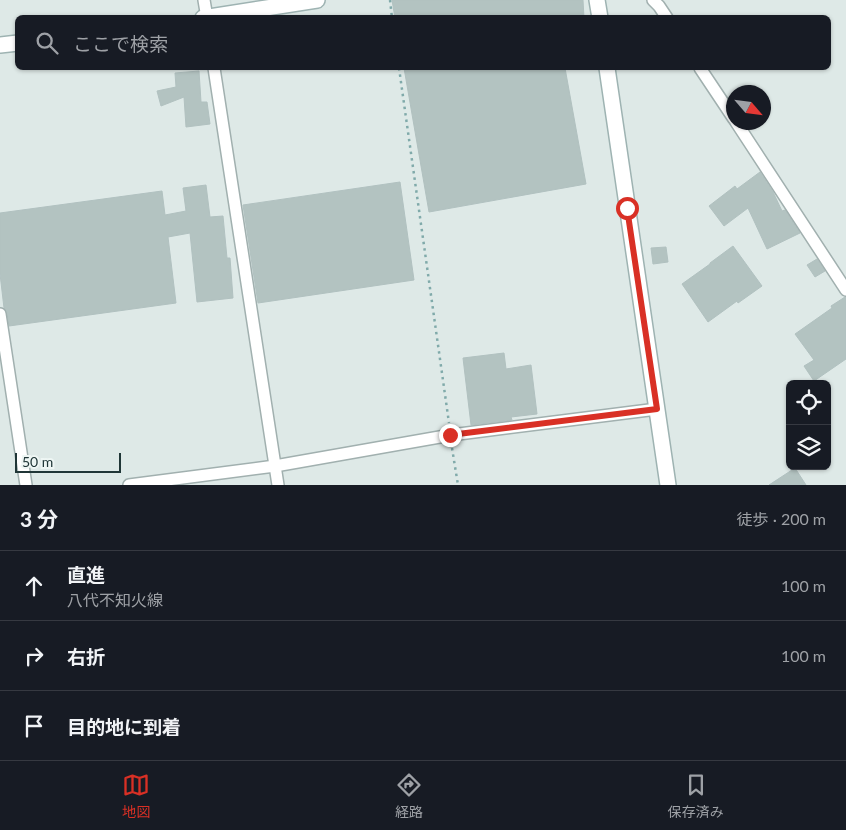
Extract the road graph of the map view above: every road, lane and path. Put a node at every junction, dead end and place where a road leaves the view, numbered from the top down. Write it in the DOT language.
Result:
graph roads {
  1 [pos="204,0"];
  2 [pos="317,0"];
  3 [pos="390,0"];
  4 [pos="597,0"];
  5 [pos="653,0"];
  6 [pos="207,15"];
  7 [pos="220,15"];
  8 [pos="392,15"];
  9 [pos="600,15"];
  10 [pos="665,15"];
  11 [pos="15,43"];
  12 [pos="0,45"];
  13 [pos="214,70"];
  14 [pos="399,70"];
  15 [pos="607,70"];
  16 [pos="701,70"];
  17 [pos="726,107"];
  18 [pos="741,130"];
  19 [pos="846,290"];
  20 [pos="0,314"];
  21 [pos="657,409"];
  22 [pos="450,435"];
  23 [pos="275,466"];
  24 [pos="26,485"];
  25 [pos="129,485"];
  26 [pos="278,485"];
  27 [pos="458,485"];
  28 [pos="668,485"];
  1 -- 6 [label="street"];
  2 -- 7 [label="main road"];
  3 -- 8 [label="path"];
  4 -- 9 [label="main road"];
  5 -- 10 [label="street"];
  11 -- 12 [label="main road"];
  13 -- 23 [label="street"];
  14 -- 22 [label="path"];
  15 -- 21 [label="main road"];
  16 -- 17 [label="street"];
  18 -- 19 [label="street"];
  20 -- 24 [label="street"];
  21 -- 22 [label="street"];
  21 -- 28 [label="main road"];
  22 -- 23 [label="street"];
  22 -- 27 [label="path"];
  23 -- 25 [label="street"];
  23 -- 26 [label="street"];
}
